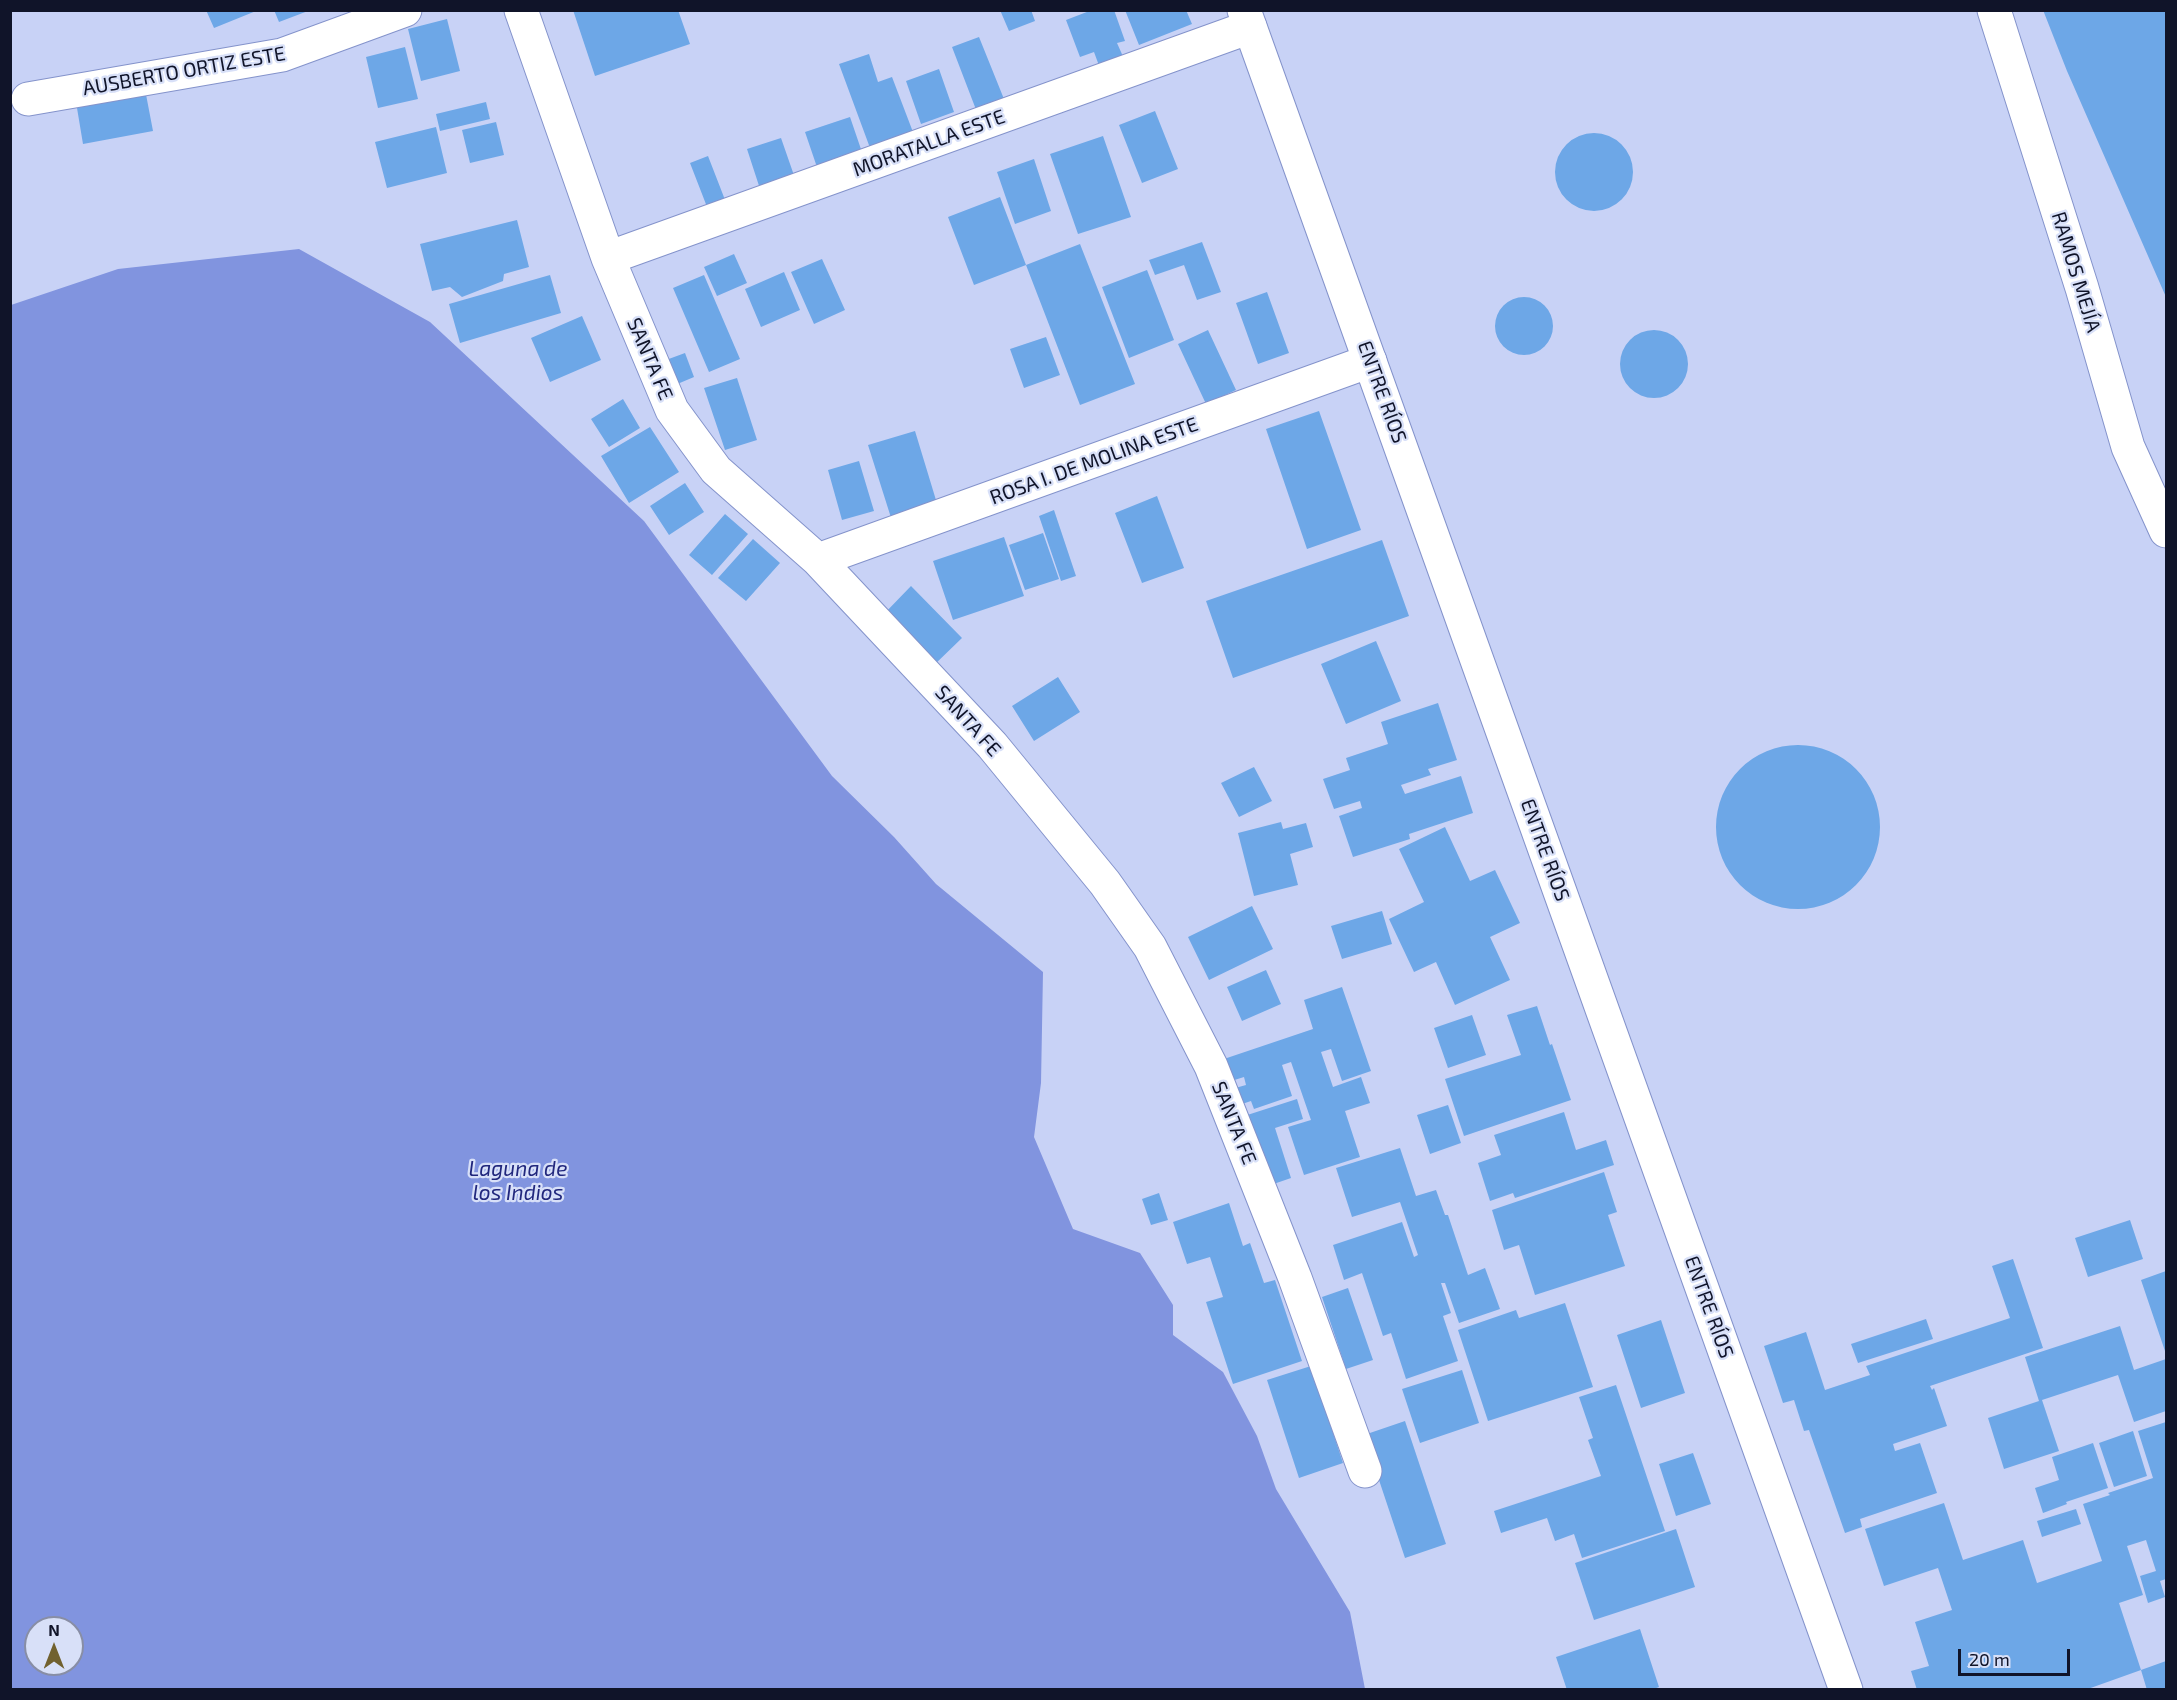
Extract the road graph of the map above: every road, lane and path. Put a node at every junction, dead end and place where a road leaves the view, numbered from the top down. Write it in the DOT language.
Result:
graph roads {
  1 [pos="405,10"];
  2 [pos="521,10"];
  3 [pos="1994,10"];
  4 [pos="1247,19"];
  5 [pos="28,99"];
  6 [pos="608,258"];
  7 [pos="1370,361"];
  8 [pos="2166,531"];
  9 [pos="818,560"];
  10 [pos="1365,1471"];
  11 [pos="1846,1689"];
  1 -- 5 [label="street, AUSBERTO ORTIZ ESTE"];
  2 -- 6 [label="street, SANTA FE"];
  3 -- 8 [label="street, RAMOS MEJÍA"];
  4 -- 6 [label="street, MORATALLA ESTE"];
  4 -- 7 [label="street, ENTRE RÍOS"];
  6 -- 9 [label="street, SANTA FE"];
  7 -- 9 [label="street, ROSA I. DE MOLINA ESTE"];
  7 -- 11 [label="street, ENTRE RÍOS"];
  9 -- 10 [label="street, SANTA FE"];
}
